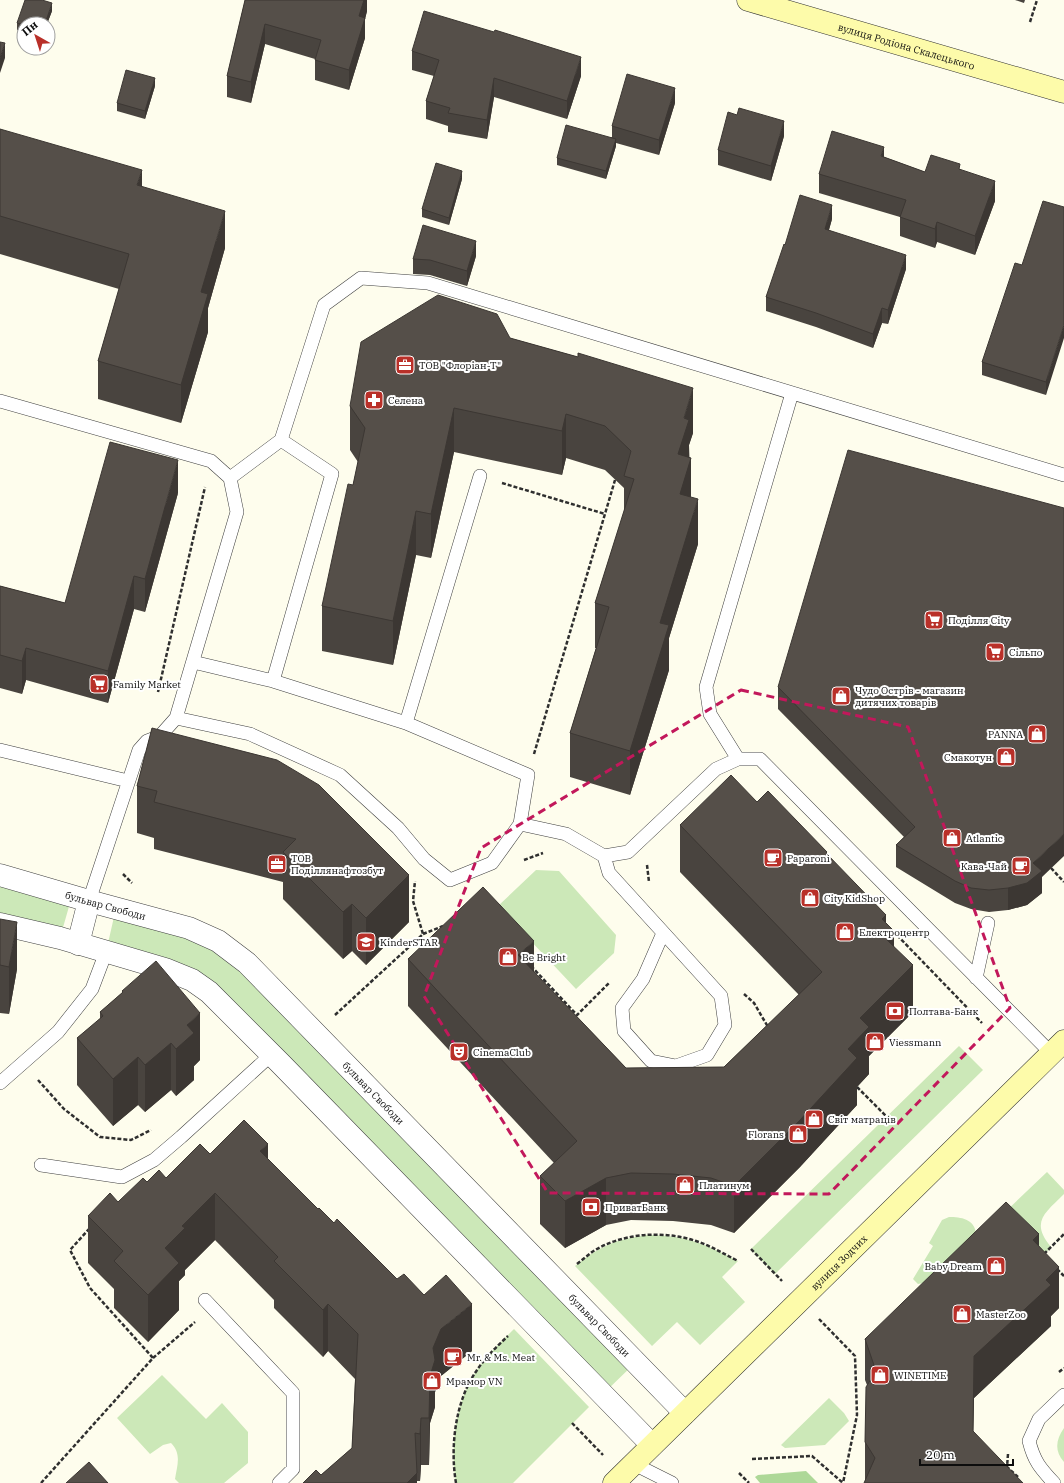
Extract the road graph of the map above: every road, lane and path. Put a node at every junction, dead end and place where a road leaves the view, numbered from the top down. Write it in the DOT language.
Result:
graph roads {
  1 [pos="748,0"];
  2 [pos="1037,0"];
  3 [pos="1030,22"];
  4 [pos="1064,92"];
  5 [pos="792,392"];
  6 [pos="0,401"];
  7 [pos="281,440"];
  8 [pos="211,461"];
  9 [pos="1064,475"];
  10 [pos="480,476"];
  11 [pos="230,478"];
  12 [pos="615,480"];
  13 [pos="606,514"];
  14 [pos="193,662"];
  15 [pos="273,681"];
  16 [pos="156,697"];
  17 [pos="176,718"];
  18 [pos="406,723"];
  19 [pos="0,750"];
  20 [pos="738,759"];
  21 [pos="528,775"];
  22 [pos="128,781"];
  23 [pos="520,824"];
  24 [pos="544,853"];
  25 [pos="604,856"];
  26 [pos="646,860"];
  27 [pos="518,865"];
  28 [pos="1051,868"];
  29 [pos="121,870"];
  30 [pos="0,875"];
  31 [pos="411,875"];
  32 [pos="1064,882"];
  33 [pos="136,886"];
  34 [pos="649,887"];
  35 [pos="89,901"];
  36 [pos="988,923"];
  37 [pos="0,924"];
  38 [pos="444,926"];
  39 [pos="888,926"];
  40 [pos="663,933"];
  41 [pos="423,934"];
  42 [pos="78,944"];
  43 [pos="106,952"];
  44 [pos="528,963"];
  45 [pos="976,978"];
  46 [pos="614,979"];
  47 [pos="743,992"];
  48 [pos="576,1015"];
  49 [pos="578,1021"];
  50 [pos="982,1024"];
  51 [pos="769,1030"];
  52 [pos="316,1033"];
  53 [pos="1058,1047"];
  54 [pos="272,1054"];
  55 [pos="23,1062"];
  56 [pos="0,1083"];
  57 [pos="857,1087"];
  58 [pos="887,1117"];
  59 [pos="181,1137"];
  60 [pos="41,1165"];
  61 [pos="93,1224"];
  62 [pos="1064,1234"];
  63 [pos="1039,1249"];
  64 [pos="1044,1254"];
  65 [pos="1049,1260"];
  66 [pos="738,1261"];
  67 [pos="1054,1265"];
  68 [pos="575,1266"];
  69 [pos="1064,1276"];
  70 [pos="209,1304"];
  71 [pos="509,1334"];
  72 [pos="855,1356"];
  73 [pos="153,1358"];
  74 [pos="1064,1395"];
  75 [pos="685,1413"];
  76 [pos="572,1423"];
  77 [pos="652,1445"];
  78 [pos="752,1459"];
  79 [pos="739,1473"];
  80 [pos="623,1474"];
  81 [pos="41,1483"];
  82 [pos="279,1483"];
  83 [pos="456,1483"];
  84 [pos="672,1483"];
  85 [pos="749,1483"];
  86 [pos="843,1483"];
  87 [pos="1054,1483"];
  1 -- 4 [label="main road, вулиця Родіона Скалецького"];
  2 -- 3 [label="path"];
  5 -- 7 [label="lane"];
  5 -- 9 [label="lane"];
  5 -- 20 [label="lane"];
  6 -- 8 [label="lane"];
  7 -- 11 [label="lane"];
  7 -- 15 [label="lane"];
  8 -- 11 [label="lane"];
  8 -- 16 [label="path"];
  10 -- 13 [label="path"];
  10 -- 18 [label="lane"];
  11 -- 14 [label="lane"];
  12 -- 13 [label="path"];
  13 -- 21 [label="path"];
  14 -- 15 [label="lane"];
  14 -- 17 [label="lane"];
  15 -- 18 [label="lane"];
  17 -- 22 [label="lane"];
  17 -- 23 [label="lane"];
  18 -- 21 [label="lane"];
  19 -- 22 [label="lane"];
  20 -- 25 [label="lane"];
  20 -- 45 [label="lane"];
  21 -- 23 [label="lane"];
  22 -- 35 [label="lane"];
  23 -- 25 [label="lane"];
  24 -- 27 [label="path"];
  25 -- 40 [label="lane"];
  26 -- 34 [label="path"];
  28 -- 32 [label="path"];
  29 -- 33 [label="path"];
  30 -- 35 [label="street, бульвар Свободи"];
  31 -- 41 [label="path"];
  35 -- 42 [label="street"];
  35 -- 52 [label="street, бульвар Свободи"];
  36 -- 45 [label="lane"];
  37 -- 42 [label="street"];
  38 -- 41 [label="path"];
  39 -- 50 [label="path"];
  40 -- 40 [label="lane"];
  41 -- 52 [label="path"];
  42 -- 43 [label="street"];
  43 -- 54 [label="street"];
  43 -- 55 [label="lane"];
  44 -- 48 [label="path"];
  45 -- 53 [label="lane"];
  46 -- 48 [label="path"];
  47 -- 51 [label="path"];
  48 -- 49 [label="path"];
  52 -- 75 [label="street, бульвар Свободи"];
  53 -- 75 [label="main road, вулиця Зодчих"];
  54 -- 59 [label="lane"];
  54 -- 77 [label="street"];
  55 -- 56 [label="lane"];
  55 -- 59 [label="path"];
  57 -- 58 [label="path"];
  59 -- 60 [label="lane"];
  61 -- 73 [label="path"];
  62 -- 64 [label="path"];
  63 -- 64 [label="path"];
  64 -- 65 [label="path"];
  66 -- 68 [label="path"];
  67 -- 69 [label="path"];
  70 -- 73 [label="path"];
  70 -- 82 [label="lane"];
  71 -- 83 [label="path"];
  72 -- 86 [label="path"];
  73 -- 81 [label="path"];
  74 -- 87 [label="lane"];
  75 -- 77 [label="main road, вулиця Зодчих"];
  76 -- 80 [label="path"];
  77 -- 80 [label="main road, вулиця Зодчих"];
  78 -- 86 [label="path"];
  79 -- 85 [label="path"];
  80 -- 84 [label="lane"];
}
